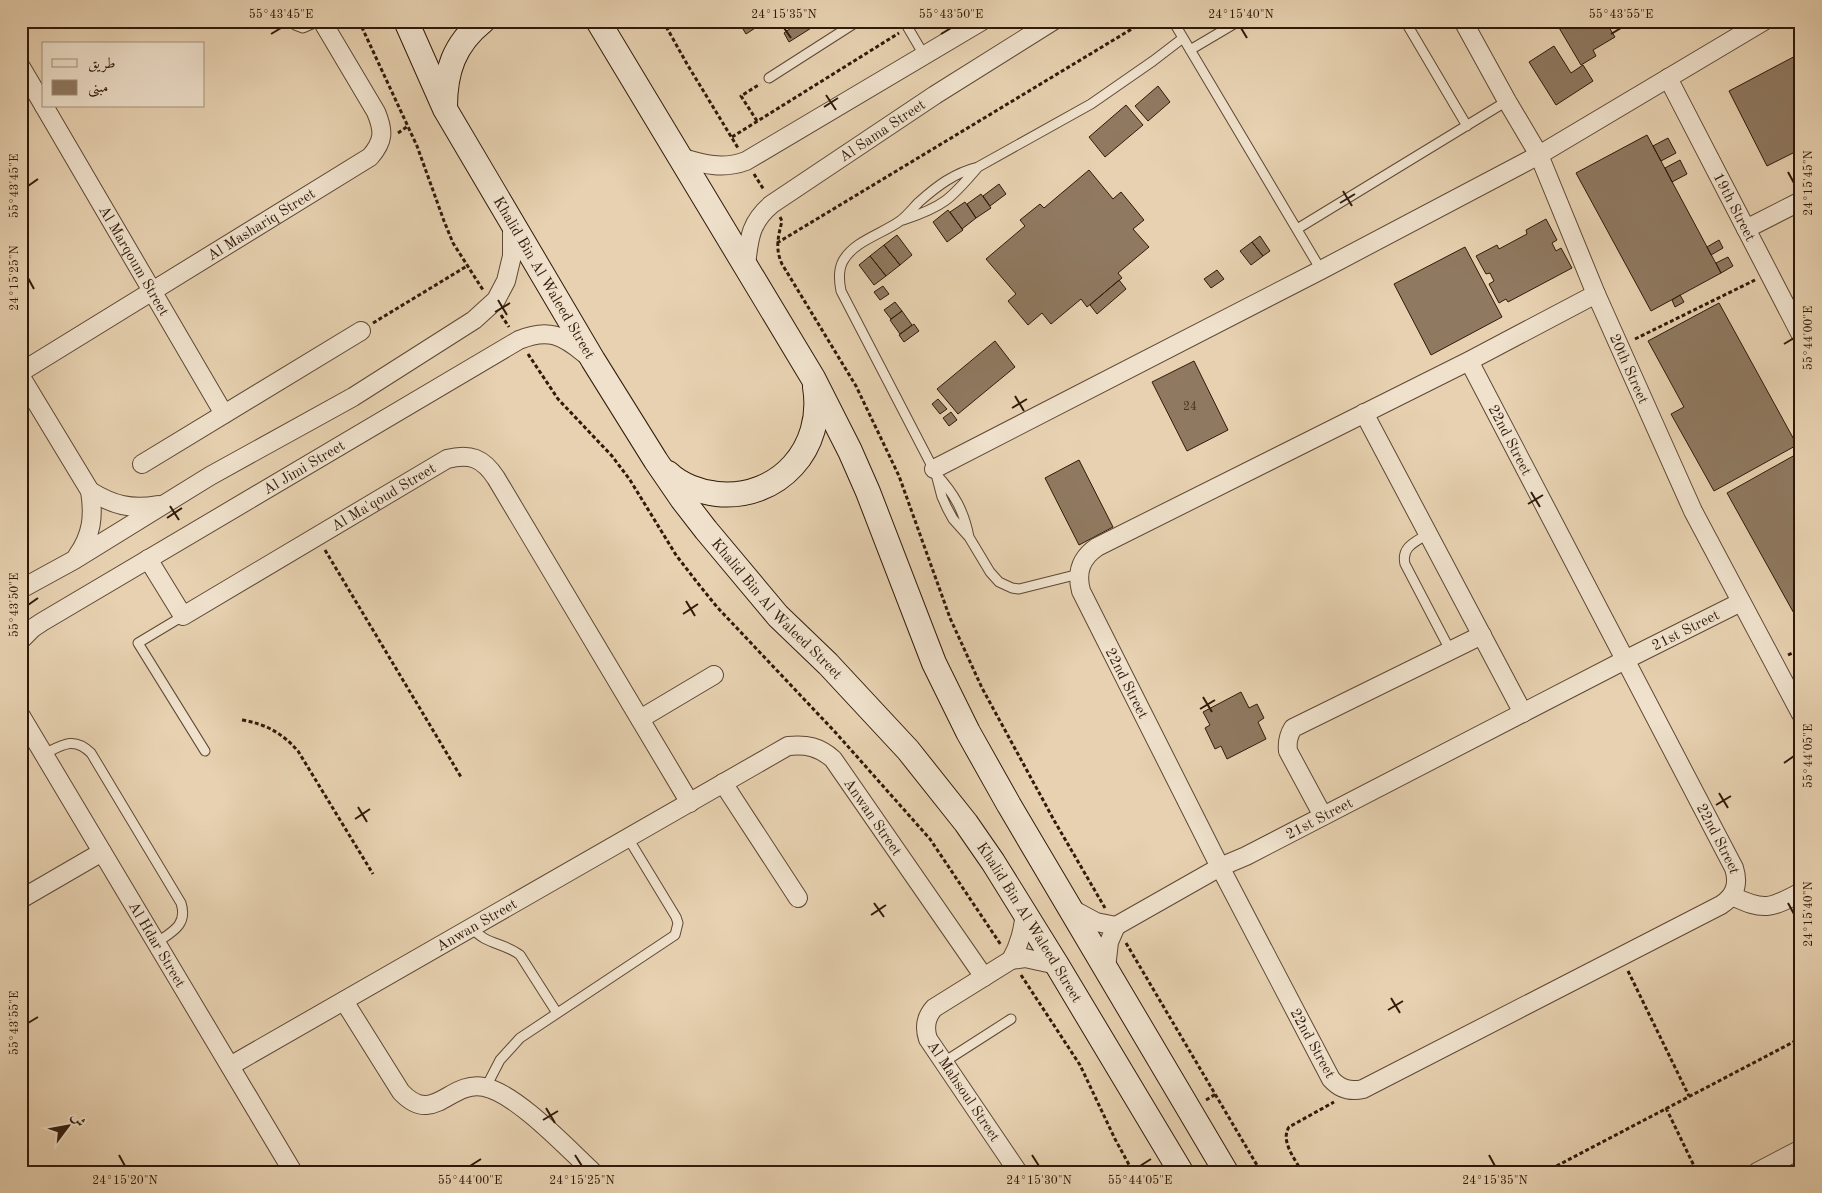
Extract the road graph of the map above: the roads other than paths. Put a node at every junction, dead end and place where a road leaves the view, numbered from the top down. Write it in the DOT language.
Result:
graph roads {
  1 [pos="292,21"];
  2 [pos="321,21"];
  3 [pos="406,21"];
  4 [pos="483,21"];
  5 [pos="598,21"];
  6 [pos="858,21"];
  7 [pos="982,21"];
  8 [pos="1053,21"];
  9 [pos="1172,21"];
  10 [pos="1239,21"];
  11 [pos="1405,21"];
  12 [pos="1463,21"];
  13 [pos="1764,21"];
  14 [pos="906,24"];
  15 [pos="1183,38"];
  16 [pos="1190,50"];
  17 [pos="924,55"];
  18 [pos="21,67"];
  19 [pos="769,78"];
  20 [pos="1668,78"];
  21 [pos="1507,102"];
  22 [pos="42,103"];
  23 [pos="45,108"];
  24 [pos="445,108"];
  25 [pos="1467,126"];
  26 [pos="1539,155"];
  27 [pos="680,157"];
  28 [pos="978,167"];
  29 [pos="1801,201"];
  30 [pos="900,220"];
  31 [pos="512,222"];
  32 [pos="1297,229"];
  33 [pos="1746,230"];
  34 [pos="746,265"];
  35 [pos="1321,270"];
  36 [pos="152,292"];
  37 [pos="1596,294"];
  38 [pos="361,331"];
  39 [pos="1801,335"];
  40 [pos="593,360"];
  41 [pos="1468,361"];
  42 [pos="21,372"];
  43 [pos="21,378"];
  44 [pos="813,378"];
  45 [pos="1364,413"];
  46 [pos="224,414"];
  47 [pos="656,461"];
  48 [pos="142,464"];
  49 [pos="935,471"];
  50 [pos="90,491"];
  51 [pos="164,504"];
  52 [pos="1428,534"];
  53 [pos="148,559"];
  54 [pos="74,560"];
  55 [pos="1079,574"];
  56 [pos="21,590"];
  57 [pos="1741,602"];
  58 [pos="183,616"];
  59 [pos="1482,634"];
  60 [pos="21,640"];
  61 [pos="1450,650"];
  62 [pos="1625,660"];
  63 [pos="714,675"];
  64 [pos="1523,713"];
  65 [pos="1801,714"];
  66 [pos="21,717"];
  67 [pos="640,719"];
  68 [pos="205,751"];
  69 [pos="44,754"];
  70 [pos="723,783"];
  71 [pos="690,802"];
  72 [pos="1323,816"];
  73 [pos="628,838"];
  74 [pos="102,852"];
  75 [pos="1220,867"];
  76 [pos="1801,892"];
  77 [pos="1732,896"];
  78 [pos="798,898"];
  79 [pos="21,899"];
  80 [pos="1070,908"];
  81 [pos="1024,912"];
  82 [pos="1116,926"];
  83 [pos="472,928"];
  84 [pos="156,942"];
  85 [pos="1011,960"];
  86 [pos="1057,965"];
  87 [pos="1106,968"];
  88 [pos="984,976"];
  89 [pos="344,1001"];
  90 [pos="557,1013"];
  91 [pos="1010,1019"];
  92 [pos="944,1062"];
  93 [pos="230,1066"];
  94 [pos="486,1087"];
  95 [pos="1801,1149"];
  96 [pos="293,1172"];
  97 [pos="593,1172"];
  98 [pos="1018,1172"];
  99 [pos="1181,1172"];
  100 [pos="1226,1172"];
  101 [pos="1757,1172"];
  1 -- 2 [label="lane"];
  2 -- 36 [label="street, Al Mashariq Street"];
  3 -- 24 [label="street, Khalid Bin Al Waleed Street"];
  4 -- 24 [label="street"];
  5 -- 27 [label="street"];
  6 -- 19 [label="lane"];
  7 -- 17 [label="street"];
  8 -- 34 [label="street, Al Sama Street"];
  9 -- 15 [label="lane"];
  10 -- 16 [label="lane"];
  11 -- 25 [label="lane"];
  12 -- 21 [label="street, 20th Street"];
  13 -- 20 [label="street"];
  14 -- 17 [label="lane"];
  15 -- 16 [label="lane"];
  15 -- 28 [label="lane"];
  16 -- 32 [label="lane"];
  17 -- 27 [label="street"];
  18 -- 22 [label="street, Al Marqoum Street"];
  20 -- 26 [label="street"];
  20 -- 33 [label="street, 19th Street"];
  21 -- 25 [label="lane"];
  21 -- 26 [label="street, 20th Street"];
  23 -- 36 [label="street, Al Marqoum Street"];
  24 -- 31 [label="street, Khalid Bin Al Waleed Street"];
  25 -- 32 [label="lane"];
  26 -- 35 [label="street"];
  26 -- 37 [label="street, 20th Street"];
  27 -- 34 [label="street"];
  28 -- 30 [label="lane"];
  28 -- 30 [label="lane"];
  29 -- 33 [label="street"];
  30 -- 49 [label="lane"];
  31 -- 40 [label="street, Khalid Bin Al Waleed Street"];
  31 -- 51 [label="street"];
  32 -- 35 [label="lane"];
  33 -- 39 [label="street, 19th Street"];
  34 -- 44 [label="street"];
  35 -- 49 [label="street"];
  36 -- 42 [label="street, Al Mashariq Street"];
  36 -- 46 [label="street, Al Marqoum Street"];
  37 -- 41 [label="street"];
  37 -- 57 [label="street, 20th Street"];
  38 -- 46 [label="street"];
  40 -- 47 [label="street, Khalid Bin Al Waleed Street"];
  40 -- 53 [label="street, Al Jimi Street"];
  41 -- 45 [label="street"];
  41 -- 62 [label="street, 22nd Street"];
  43 -- 50 [label="street"];
  44 -- 47 [label="street"];
  44 -- 80 [label="street"];
  45 -- 52 [label="street"];
  45 -- 55 [label="street"];
  46 -- 48 [label="street"];
  47 -- 81 [label="street, Khalid Bin Al Waleed Street"];
  49 -- 55 [label="lane"];
  50 -- 51 [label="street"];
  50 -- 54 [label="street"];
  51 -- 54 [label="street"];
  52 -- 59 [label="street"];
  52 -- 61 [label="lane"];
  53 -- 58 [label="street"];
  53 -- 60 [label="street, Al Jimi Street"];
  54 -- 56 [label="street"];
  55 -- 75 [label="street, 22nd Street"];
  57 -- 62 [label="street, 21st Street"];
  57 -- 65 [label="street, 20th Street"];
  58 -- 67 [label="street, Al Ma'qoud Street"];
  58 -- 68 [label="lane, Al Ma'qoud Street"];
  59 -- 61 [label="street"];
  59 -- 64 [label="street"];
  61 -- 72 [label="street"];
  62 -- 64 [label="street, 21st Street"];
  62 -- 77 [label="street, 22nd Street"];
  63 -- 67 [label="street"];
  64 -- 72 [label="street, 21st Street"];
  66 -- 69 [label="street, Al Hdar Street"];
  67 -- 71 [label="street, Al Ma'qoud Street"];
  69 -- 74 [label="street, Al Hdar Street"];
  69 -- 84 [label="lane"];
  70 -- 71 [label="street, Anwan Street"];
  70 -- 78 [label="street"];
  70 -- 88 [label="street, Anwan Street"];
  71 -- 73 [label="street, Anwan Street"];
  72 -- 75 [label="street, 21st Street"];
  73 -- 83 [label="street, Anwan Street"];
  73 -- 90 [label="lane"];
  74 -- 79 [label="street"];
  74 -- 84 [label="street, Al Hdar Street"];
  75 -- 77 [label="street, 22nd Street"];
  75 -- 82 [label="street, 21st Street"];
  76 -- 77 [label="street"];
  80 -- 82 [label="street"];
  80 -- 87 [label="street"];
  81 -- 85 [label="street"];
  81 -- 86 [label="street, Khalid Bin Al Waleed Street"];
  82 -- 87 [label="street"];
  83 -- 89 [label="street, Anwan Street"];
  83 -- 90 [label="lane"];
  84 -- 93 [label="street, Al Hdar Street"];
  85 -- 86 [label="street"];
  85 -- 88 [label="street, Al Mahsoul Street"];
  86 -- 99 [label="street, Khalid Bin Al Waleed Street"];
  87 -- 100 [label="street"];
  88 -- 92 [label="street, Al Mahsoul Street"];
  89 -- 93 [label="street, Anwan Street"];
  89 -- 94 [label="street"];
  90 -- 94 [label="lane"];
  91 -- 92 [label="lane"];
  92 -- 98 [label="street, Al Mahsoul Street"];
  93 -- 96 [label="street, Al Hdar Street"];
  94 -- 97 [label="street"];
  95 -- 101 [label="street"];
}
